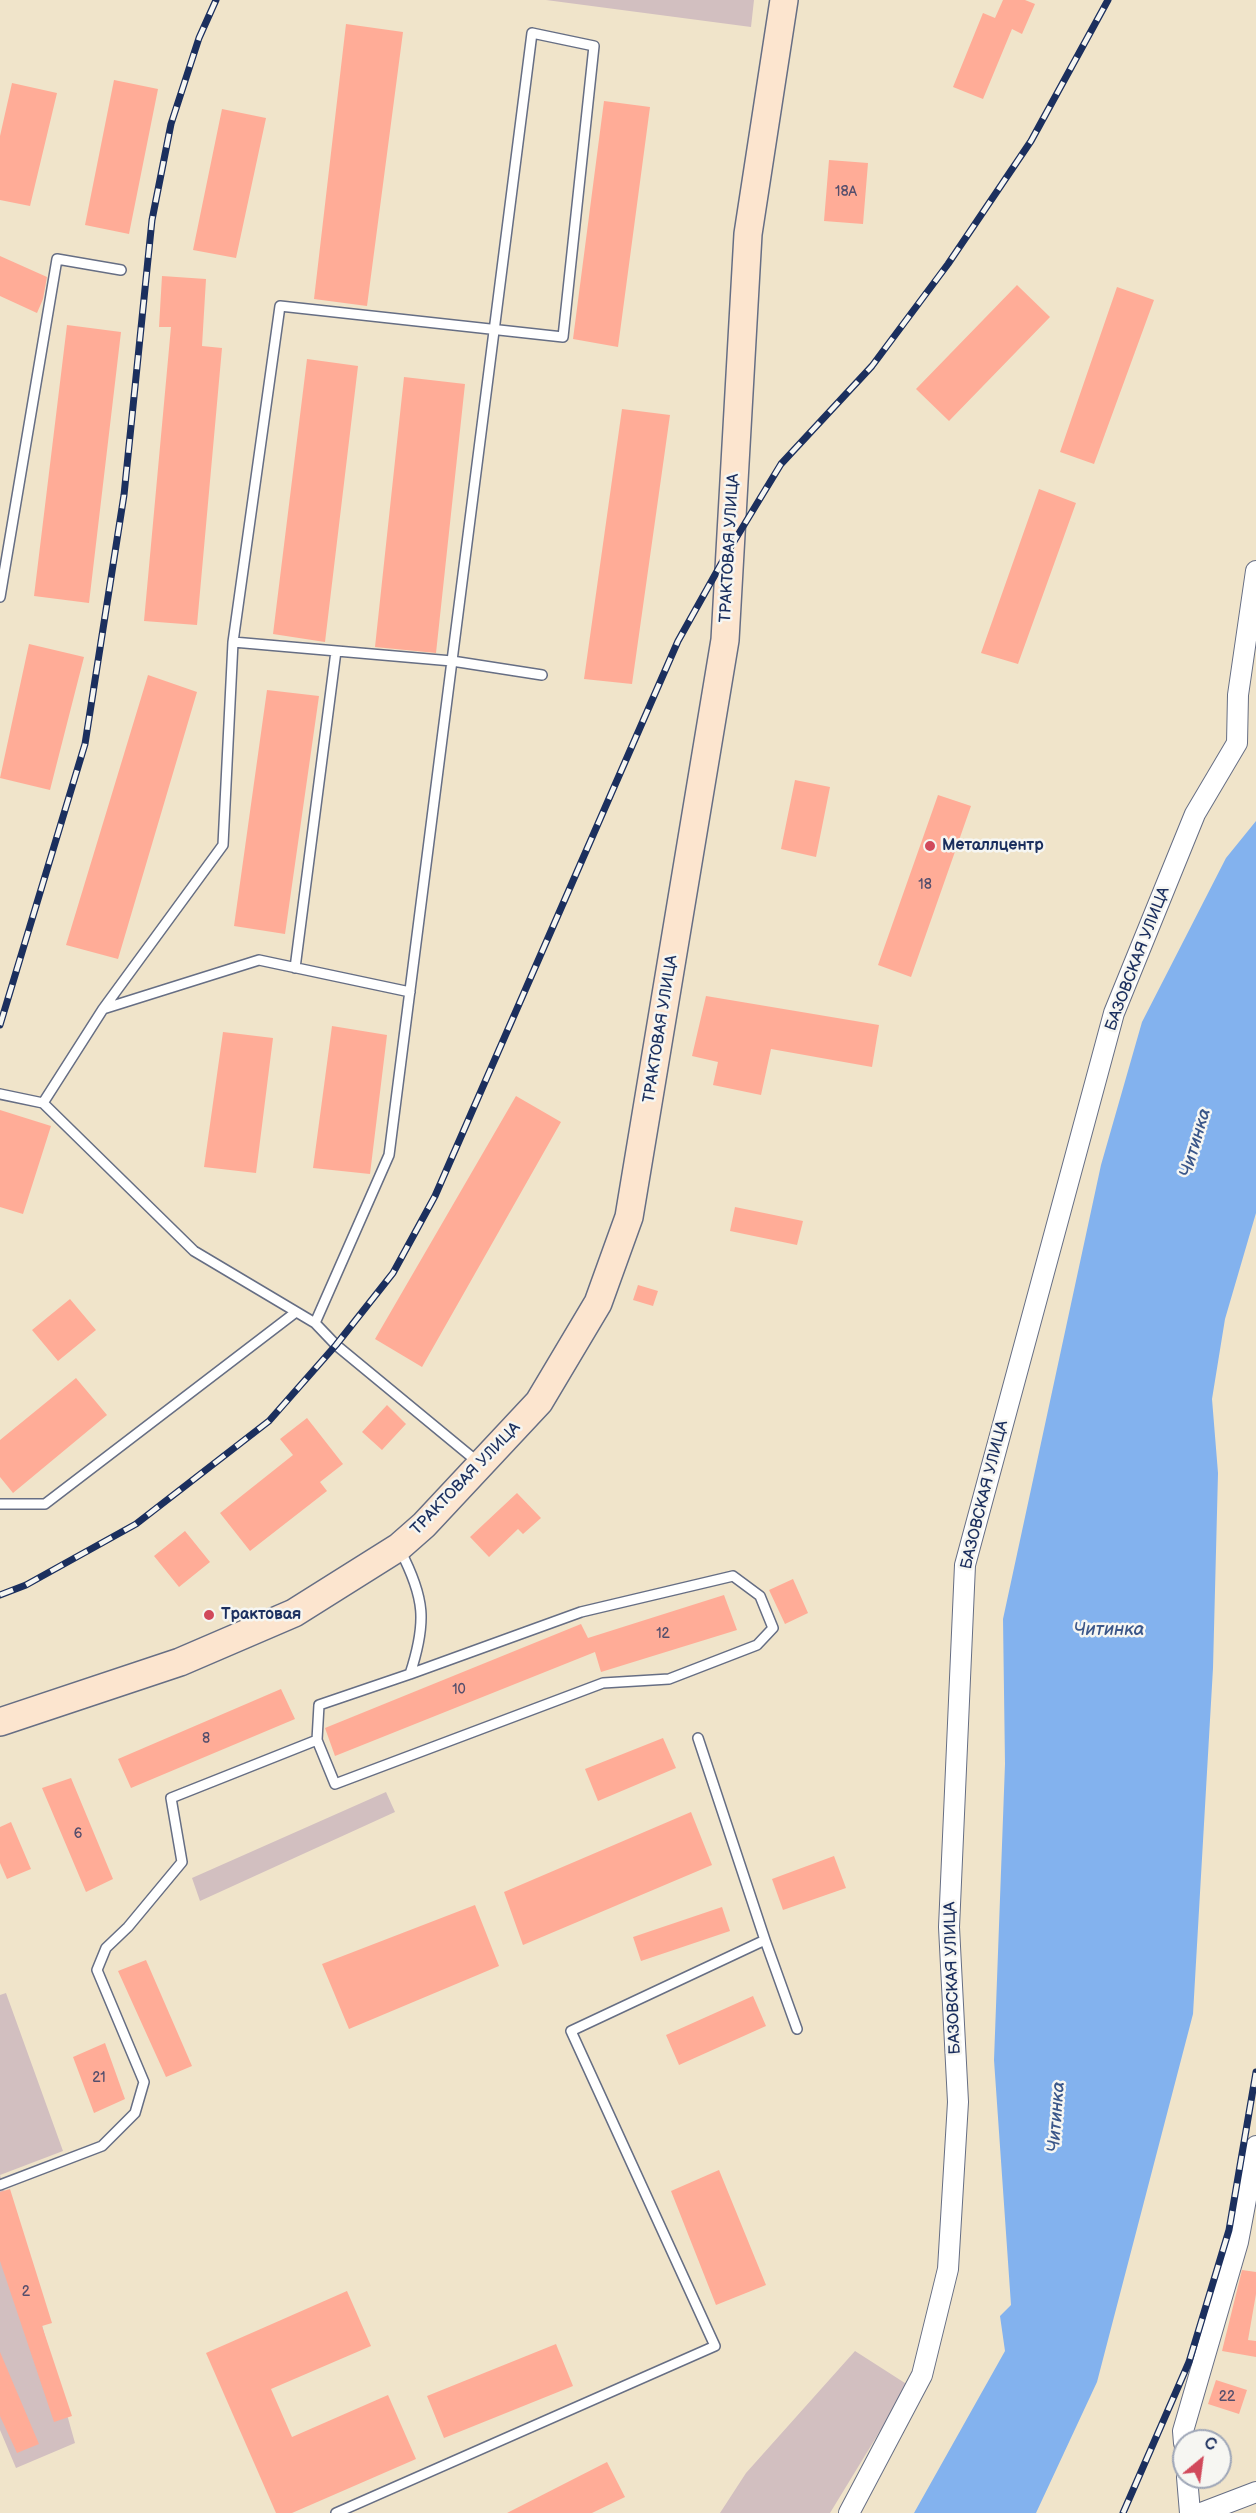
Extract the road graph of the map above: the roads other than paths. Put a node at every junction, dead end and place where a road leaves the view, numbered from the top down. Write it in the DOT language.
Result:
graph roads {
  1 [pos="784,0"];
  2 [pos="121,270"];
  3 [pos="495,327"];
  4 [pos="1256,571"];
  5 [pos="0,597"];
  6 [pos="233,642"];
  7 [pos="336,651"];
  8 [pos="452,661"];
  9 [pos="542,675"];
  10 [pos="295,968"];
  11 [pos="410,992"];
  12 [pos="103,1009"];
  13 [pos="0,1094"];
  14 [pos="43,1103"];
  15 [pos="296,1312"];
  16 [pos="315,1323"];
  17 [pos="481,1465"];
  18 [pos="0,1504"];
  19 [pos="399,1546"];
  20 [pos="411,1674"];
  21 [pos="0,1722"];
  22 [pos="698,1737"];
  23 [pos="317,1740"];
  24 [pos="765,1940"];
  25 [pos="797,2030"];
  26 [pos="1256,2146"];
  27 [pos="0,2185"];
  28 [pos="1184,2429"];
  29 [pos="1188,2489"];
  30 [pos="1256,2492"];
  31 [pos="336,2513"];
  32 [pos="849,2513"];
  33 [pos="1190,2513"];
  34 [pos="1201,2513"];
  1 -- 17 [label="main road, ТРАКТОВАЯ УЛИЦА"];
  2 -- 5 [label="lane"];
  3 -- 3 [label="lane"];
  3 -- 6 [label="lane"];
  3 -- 8 [label="lane"];
  4 -- 32 [label="street, БАЗОВСКАЯ УЛИЦА"];
  6 -- 7 [label="lane"];
  6 -- 12 [label="lane"];
  7 -- 8 [label="lane"];
  7 -- 10 [label="lane"];
  8 -- 9 [label="lane"];
  8 -- 11 [label="lane"];
  10 -- 11 [label="lane"];
  10 -- 12 [label="lane"];
  11 -- 16 [label="lane"];
  12 -- 14 [label="lane"];
  13 -- 14 [label="lane"];
  14 -- 15 [label="lane"];
  15 -- 16 [label="lane"];
  15 -- 18 [label="lane"];
  16 -- 17 [label="lane"];
  17 -- 19 [label="main road, ТРАКТОВАЯ УЛИЦА"];
  19 -- 20 [label="lane"];
  19 -- 21 [label="main road, ТРАКТОВАЯ УЛИЦА"];
  20 -- 23 [label="lane"];
  20 -- 23 [label="lane"];
  22 -- 24 [label="lane"];
  23 -- 27 [label="lane"];
  24 -- 25 [label="lane"];
  24 -- 31 [label="lane"];
  26 -- 28 [label="street"];
  29 -- 33 [label="street"];
  30 -- 34 [label="street"];
}
